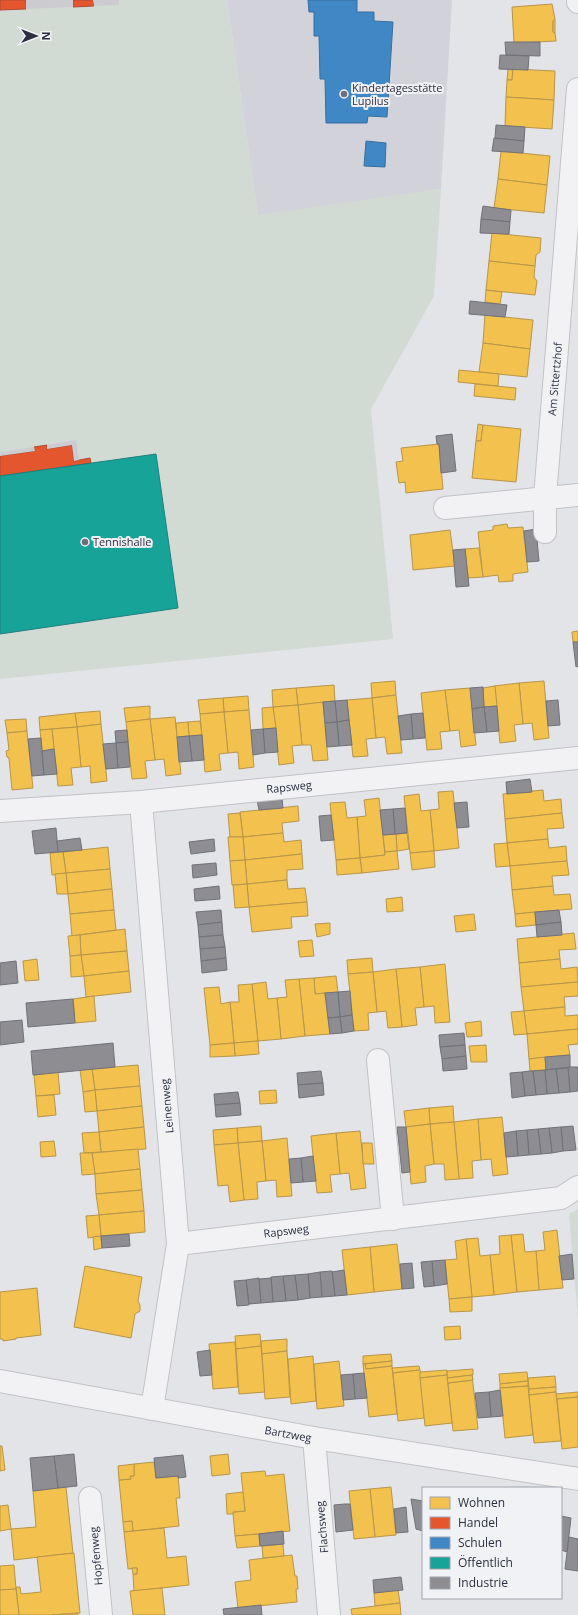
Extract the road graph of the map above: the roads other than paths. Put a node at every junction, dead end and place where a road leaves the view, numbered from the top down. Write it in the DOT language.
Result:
graph roads {
  1 [pos="578,89"];
  2 [pos="571,262"];
  3 [pos="578,495"];
  4 [pos="545,497"];
  5 [pos="444,508"];
  6 [pos="545,532"];
  7 [pos="578,758"];
  8 [pos="141,802"];
  9 [pos="0,811"];
  10 [pos="378,1060"];
  11 [pos="578,1187"];
  12 [pos="393,1218"];
  13 [pos="178,1244"];
  14 [pos="0,1382"];
  15 [pos="152,1409"];
  16 [pos="314,1438"];
  17 [pos="578,1478"];
  18 [pos="90,1498"];
  19 [pos="101,1615"];
  20 [pos="329,1615"];
  1 -- 2 [label="street, Am Sittertzhof"];
  2 -- 4 [label="street, Am Sittertzhof"];
  3 -- 4 [label="street"];
  4 -- 5 [label="street"];
  4 -- 6 [label="street, Am Sittertzhof"];
  7 -- 8 [label="street, Rapsweg"];
  8 -- 9 [label="street, Rapsweg"];
  8 -- 13 [label="street, Leinenweg"];
  10 -- 12 [label="street"];
  11 -- 12 [label="street, Rapsweg"];
  12 -- 13 [label="street, Rapsweg"];
  13 -- 15 [label="street, Leinenweg"];
  14 -- 15 [label="street, Bartzweg"];
  15 -- 16 [label="street, Bartzweg"];
  16 -- 17 [label="street, Bartzweg"];
  16 -- 20 [label="street, Flachsweg"];
  18 -- 19 [label="street, Hopfenweg"];
}
